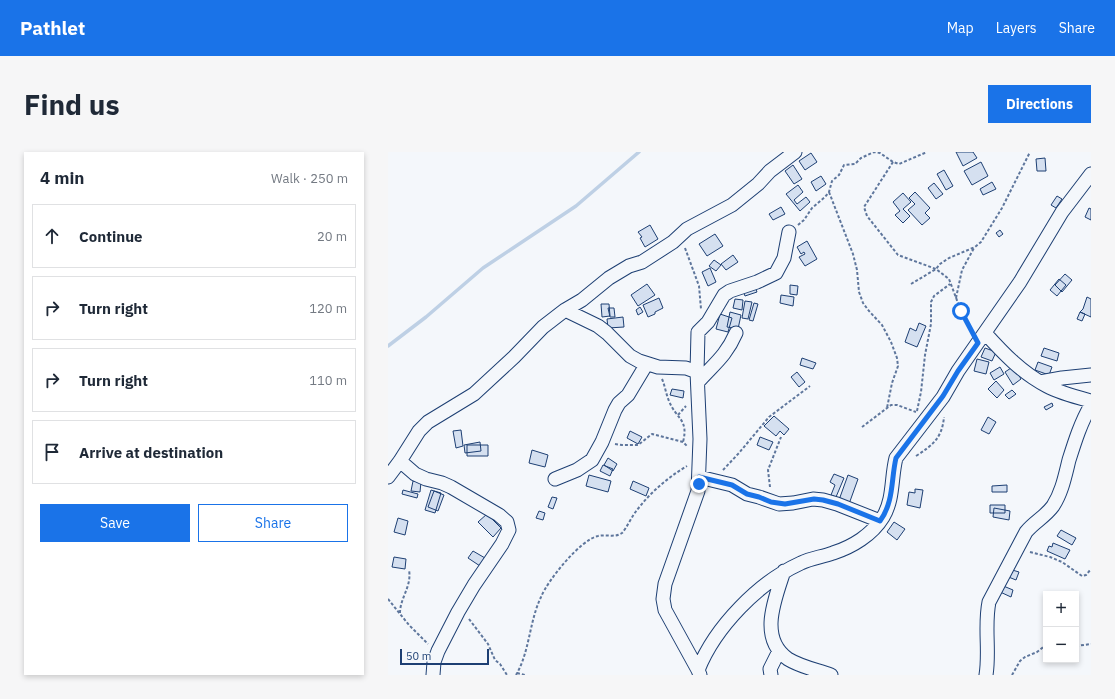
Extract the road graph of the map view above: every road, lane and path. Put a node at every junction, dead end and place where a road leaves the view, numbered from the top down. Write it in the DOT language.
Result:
graph roads {
  1 [pos="796,152"];
  2 [pos="927,152"];
  3 [pos="1030,152"];
  4 [pos="893,162"];
  5 [pos="1091,174"];
  6 [pos="829,192"];
  7 [pos="788,232"];
  8 [pos="680,236"];
  9 [pos="975,247"];
  10 [pos="936,269"];
  11 [pos="951,283"];
  12 [pos="911,284"];
  13 [pos="956,299"];
  14 [pos="565,310"];
  15 [pos="698,332"];
  16 [pos="736,333"];
  17 [pos="981,338"];
  18 [pos="652,366"];
  19 [pos="1091,375"];
  20 [pos="697,377"];
  21 [pos="1040,382"];
  22 [pos="810,386"];
  23 [pos="1091,401"];
  24 [pos="1091,405"];
  25 [pos="887,408"];
  26 [pos="916,412"];
  27 [pos="945,415"];
  28 [pos="862,427"];
  29 [pos="913,436"];
  30 [pos="781,437"];
  31 [pos="602,442"];
  32 [pos="683,442"];
  33 [pos="688,448"];
  34 [pos="916,456"];
  35 [pos="400,461"];
  36 [pos="699,475"];
  37 [pos="388,477"];
  38 [pos="554,479"];
  39 [pos="715,481"];
  40 [pos="779,504"];
  41 [pos="880,521"];
  42 [pos="1017,551"];
  43 [pos="409,570"];
  44 [pos="1091,570"];
  45 [pos="784,571"];
  46 [pos="388,599"];
  47 [pos="461,606"];
  48 [pos="400,614"];
  49 [pos="1091,644"];
  50 [pos="1079,646"];
  51 [pos="1043,647"];
  52 [pos="780,651"];
  53 [pos="437,654"];
  54 [pos="699,672"];
  55 [pos="517,674"];
  56 [pos="433,675"];
  57 [pos="507,675"];
  58 [pos="525,675"];
  59 [pos="771,675"];
  60 [pos="832,675"];
  61 [pos="986,675"];
  62 [pos="1012,675"];
  1 -- 8 [label="street"];
  2 -- 4 [label="path"];
  3 -- 9 [label="path"];
  4 -- 6 [label="path"];
  4 -- 10 [label="path"];
  5 -- 17 [label="street"];
  6 -- 7 [label="path"];
  6 -- 25 [label="path"];
  7 -- 15 [label="street"];
  8 -- 14 [label="street"];
  8 -- 15 [label="path"];
  9 -- 10 [label="path"];
  9 -- 13 [label="path"];
  10 -- 11 [label="path"];
  10 -- 12 [label="path"];
  11 -- 13 [label="path"];
  11 -- 26 [label="path"];
  13 -- 17 [label="path"];
  14 -- 18 [label="street"];
  14 -- 35 [label="street"];
  15 -- 20 [label="street"];
  16 -- 20 [label="street"];
  17 -- 21 [label="street"];
  17 -- 29 [label="street"];
  18 -- 20 [label="street"];
  18 -- 31 [label="street"];
  18 -- 32 [label="path"];
  19 -- 21 [label="street"];
  20 -- 36 [label="street"];
  21 -- 23 [label="street"];
  22 -- 39 [label="path"];
  24 -- 42 [label="street"];
  25 -- 26 [label="path"];
  25 -- 28 [label="path"];
  26 -- 29 [label="path"];
  27 -- 34 [label="path"];
  29 -- 41 [label="street"];
  30 -- 40 [label="path"];
  31 -- 32 [label="path"];
  31 -- 38 [label="street"];
  32 -- 33 [label="path"];
  35 -- 37 [label="street"];
  35 -- 47 [label="street"];
  36 -- 39 [label="street"];
  36 -- 54 [label="street"];
  36 -- 55 [label="path"];
  39 -- 40 [label="street"];
  40 -- 41 [label="street"];
  41 -- 45 [label="street"];
  42 -- 44 [label="path"];
  42 -- 61 [label="street"];
  43 -- 48 [label="path"];
  45 -- 52 [label="street"];
  45 -- 54 [label="street"];
  46 -- 48 [label="path"];
  47 -- 53 [label="street"];
  47 -- 57 [label="path"];
  48 -- 53 [label="path"];
  49 -- 50 [label="path"];
  51 -- 62 [label="path"];
  52 -- 59 [label="street"];
  52 -- 60 [label="street"];
  53 -- 56 [label="street"];
  55 -- 58 [label="path"];
}
